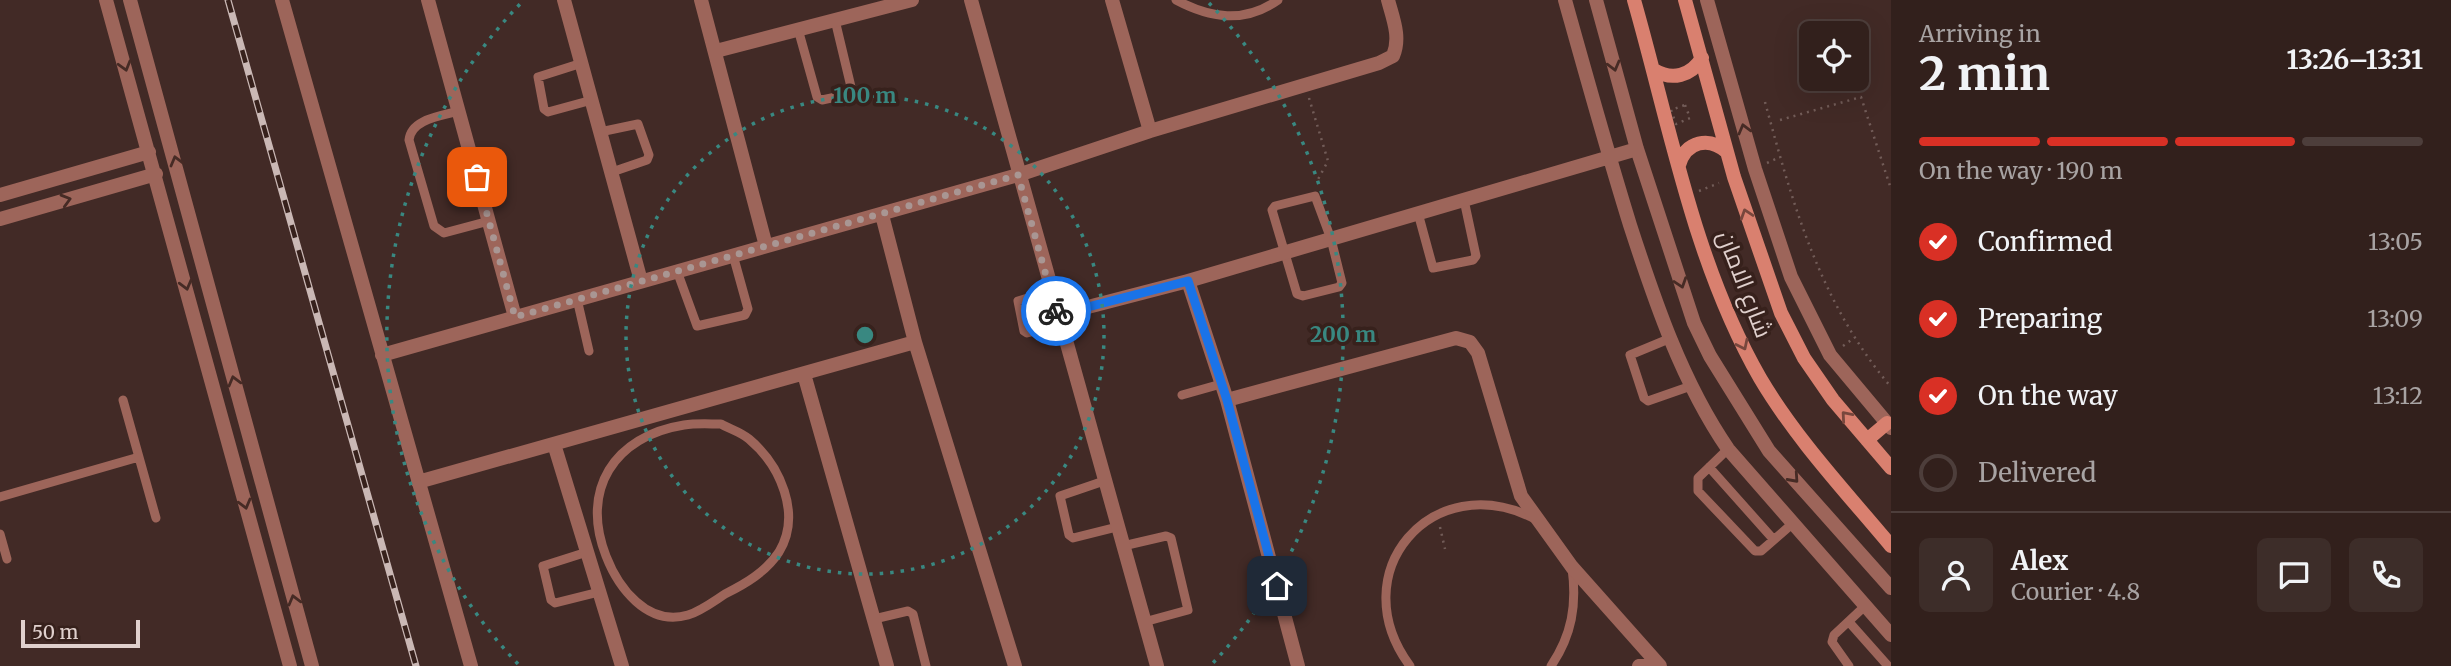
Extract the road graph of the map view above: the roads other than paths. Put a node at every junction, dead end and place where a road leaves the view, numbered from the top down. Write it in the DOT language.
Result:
graph roads {
  1 [pos="106,0"];
  2 [pos="130,0"];
  3 [pos="282,0"];
  4 [pos="429,0"];
  5 [pos="564,0"];
  6 [pos="701,0"];
  7 [pos="912,0"];
  8 [pos="971,0"];
  9 [pos="1112,0"];
  10 [pos="1175,0"];
  11 [pos="1278,0"];
  12 [pos="1388,0"];
  13 [pos="1565,0"];
  14 [pos="1596,0"];
  15 [pos="1634,0"];
  16 [pos="1685,0"];
  17 [pos="1707,0"];
  18 [pos="835,20"];
  19 [pos="798,29"];
  20 [pos="716,51"];
  21 [pos="1702,58"];
  22 [pos="582,63"];
  23 [pos="1654,70"];
  24 [pos="592,100"];
  25 [pos="459,111"];
  26 [pos="167,129"];
  27 [pos="1150,131"];
  28 [pos="600,132"];
  29 [pos="145,135"];
  30 [pos="1637,149"];
  31 [pos="149,152"];
  32 [pos="1727,152"];
  33 [pos="1609,157"];
  34 [pos="1679,165"];
  35 [pos="612,172"];
  36 [pos="156,174"];
  37 [pos="1018,175"];
  38 [pos="0,195"];
  39 [pos="1464,200"];
  40 [pos="1418,214"];
  41 [pos="882,215"];
  42 [pos="0,219"];
  43 [pos="489,221"];
  44 [pos="1331,239"];
  45 [pos="766,246"];
  46 [pos="1285,253"];
  47 [pos="733,255"];
  48 [pos="677,271"];
  49 [pos="641,281"];
  50 [pos="1188,281"];
  51 [pos="1050,291"];
  52 [pos="577,299"];
  53 [pos="515,317"];
  54 [pos="1058,320"];
  55 [pos="1671,338"];
  56 [pos="915,342"];
  57 [pos="589,351"];
  58 [pos="382,355"];
  59 [pos="804,374"];
  60 [pos="1221,384"];
  61 [pos="1691,386"];
  62 [pos="1182,395"];
  63 [pos="123,400"];
  64 [pos="1227,400"];
  65 [pos="663,413"];
  66 [pos="1889,426"];
  67 [pos="668,429"];
  68 [pos="1867,440"];
  69 [pos="554,444"];
  70 [pos="1728,449"];
  71 [pos="139,457"];
  72 [pos="1709,467"];
  73 [pos="1891,468"];
  74 [pos="1104,481"];
  75 [pos="418,482"];
  76 [pos="0,497"];
  77 [pos="156,518"];
  78 [pos="1535,519"];
  79 [pos="1793,524"];
  80 [pos="1117,527"];
  81 [pos="0,534"];
  82 [pos="1774,540"];
  83 [pos="1123,546"];
  84 [pos="1891,546"];
  85 [pos="587,552"];
  86 [pos="7,559"];
  87 [pos="609,562"];
  88 [pos="592,567"];
  89 [pos="1572,567"];
  90 [pos="1891,588"];
  91 [pos="599,592"];
  92 [pos="1865,606"];
  93 [pos="874,619"];
  94 [pos="1144,622"];
  95 [pos="1849,622"];
  96 [pos="1891,635"];
  97 [pos="1658,664"];
  98 [pos="290,666"];
  99 [pos="312,666"];
  100 [pos="471,666"];
  101 [pos="622,666"];
  102 [pos="887,666"];
  103 [pos="926,666"];
  104 [pos="1015,666"];
  105 [pos="1157,666"];
  106 [pos="1298,666"];
  107 [pos="1410,666"];
  108 [pos="1551,666"];
  109 [pos="1639,666"];
  110 [pos="1849,666"];
  111 [pos="1888,666"];
  1 -- 29 [label="street, one-way"];
  2 -- 26 [label="street"];
  3 -- 58 [label="street"];
  4 -- 25 [label="street"];
  5 -- 22 [label="street"];
  6 -- 20 [label="street"];
  7 -- 18 [label="street"];
  8 -- 37 [label="street"];
  9 -- 27 [label="street"];
  10 -- 11 [label="lane"];
  12 -- 27 [label="street"];
  13 -- 33 [label="street"];
  14 -- 30 [label="street, one-way"];
  15 -- 23 [label="street, شارع الامان"];
  16 -- 21 [label="street, شارع الامان"];
  66 -- 17 [label="street, one-way"];
  18 -- 19 [label="street"];
  18 -- 19 [label="lane"];
  19 -- 20 [label="street"];
  20 -- 45 [label="street"];
  21 -- 23 [label="street"];
  21 -- 32 [label="street, شارع الامان"];
  22 -- 24 [label="street"];
  22 -- 24 [label="lane"];
  23 -- 34 [label="street, شارع الامان"];
  24 -- 28 [label="street"];
  25 -- 43 [label="street"];
  25 -- 43 [label="lane"];
  26 -- 29 [label="street"];
  99 -- 26 [label="street, one-way"];
  27 -- 37 [label="street"];
  28 -- 35 [label="street"];
  28 -- 35 [label="lane"];
  29 -- 31 [label="street"];
  30 -- 33 [label="street"];
  30 -- 90 [label="street, one-way"];
  31 -- 36 [label="street"];
  31 -- 38 [label="street"];
  32 -- 34 [label="street"];
  68 -- 32 [label="street, شارع الامان, one-way"];
  33 -- 39 [label="street"];
  33 -- 55 [label="street"];
  34 -- 84 [label="street, شارع الامان, one-way"];
  35 -- 49 [label="street"];
  42 -- 36 [label="street, one-way"];
  36 -- 98 [label="street, one-way"];
  37 -- 41 [label="street"];
  37 -- 51 [label="street"];
  39 -- 40 [label="street"];
  39 -- 40 [label="lane"];
  40 -- 44 [label="street"];
  41 -- 45 [label="street"];
  41 -- 56 [label="street"];
  43 -- 53 [label="street"];
  44 -- 46 [label="street"];
  44 -- 46 [label="lane"];
  44 -- 46 [label="lane"];
  45 -- 47 [label="street"];
  46 -- 50 [label="street"];
  47 -- 48 [label="street"];
  47 -- 48 [label="lane"];
  48 -- 49 [label="street"];
  49 -- 52 [label="street"];
  50 -- 54 [label="street"];
  50 -- 60 [label="street"];
  51 -- 54 [label="street"];
  51 -- 54 [label="lane"];
  52 -- 53 [label="street"];
  52 -- 57 [label="lane"];
  53 -- 58 [label="street"];
  54 -- 74 [label="street"];
  55 -- 61 [label="street"];
  55 -- 61 [label="lane"];
  56 -- 59 [label="street"];
  56 -- 104 [label="street"];
  58 -- 75 [label="street"];
  59 -- 65 [label="street"];
  59 -- 93 [label="street"];
  60 -- 62 [label="lane"];
  60 -- 64 [label="street"];
  61 -- 70 [label="street"];
  63 -- 71 [label="lane"];
  64 -- 78 [label="street"];
  64 -- 106 [label="street"];
  65 -- 67 [label="lane"];
  65 -- 69 [label="street"];
  66 -- 68 [label="street"];
  67 -- 87 [label="lane"];
  67 -- 87 [label="lane"];
  68 -- 73 [label="street, شارع الامان"];
  69 -- 75 [label="street"];
  69 -- 85 [label="street"];
  70 -- 72 [label="lane"];
  70 -- 79 [label="street"];
  71 -- 76 [label="lane"];
  71 -- 77 [label="lane"];
  72 -- 82 [label="lane"];
  72 -- 82 [label="lane"];
  74 -- 80 [label="street"];
  74 -- 80 [label="lane"];
  75 -- 100 [label="street"];
  78 -- 89 [label="street"];
  78 -- 107 [label="lane"];
  79 -- 82 [label="lane"];
  79 -- 92 [label="street"];
  80 -- 83 [label="street"];
  81 -- 86 [label="lane"];
  83 -- 94 [label="street"];
  83 -- 94 [label="lane"];
  85 -- 88 [label="street"];
  85 -- 91 [label="lane"];
  87 -- 88 [label="lane"];
  88 -- 91 [label="street"];
  89 -- 97 [label="street"];
  89 -- 108 [label="lane"];
  91 -- 101 [label="street"];
  92 -- 95 [label="lane"];
  92 -- 96 [label="street"];
  93 -- 102 [label="street"];
  93 -- 103 [label="lane"];
  94 -- 105 [label="street"];
  95 -- 110 [label="lane"];
  95 -- 111 [label="lane"];
  97 -- 109 [label="street"];
}
